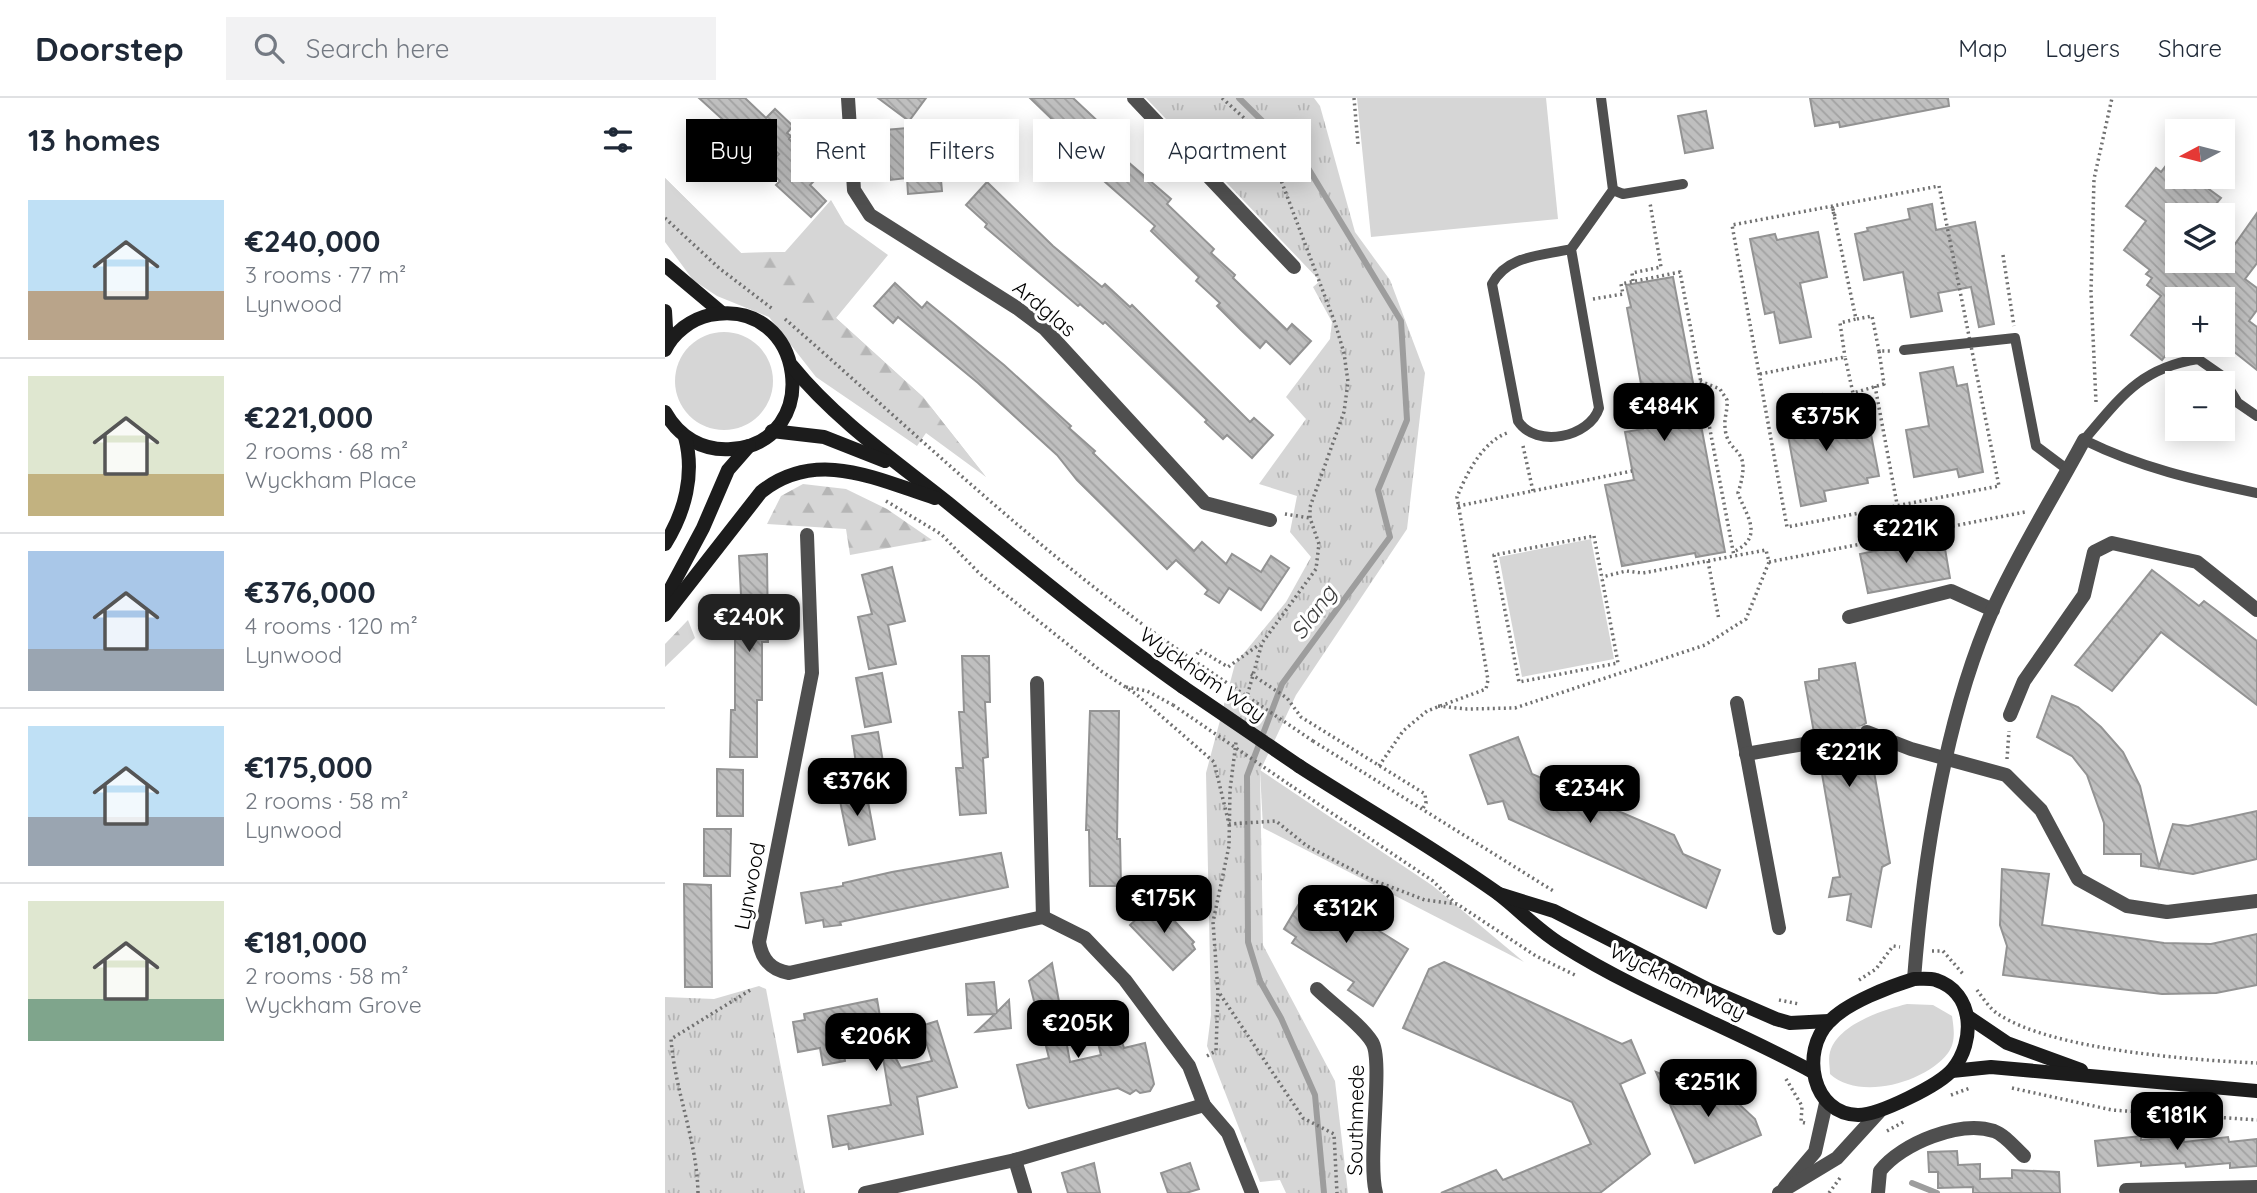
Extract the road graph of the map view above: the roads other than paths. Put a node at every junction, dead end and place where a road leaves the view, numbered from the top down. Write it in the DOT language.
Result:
graph roads {
  1 [pos="848,98"];
  2 [pos="1134,98"];
  3 [pos="1601,98"];
  4 [pos="1683,184"];
  5 [pos="1613,190"];
  6 [pos="1571,249"];
  7 [pos="665,265"];
  8 [pos="1294,267"];
  9 [pos="665,311"];
  10 [pos="722,313"];
  11 [pos="666,348"];
  12 [pos="1904,350"];
  13 [pos="792,366"];
  14 [pos="665,412"];
  15 [pos="2257,416"];
  16 [pos="772,431"];
  17 [pos="676,433"];
  18 [pos="2084,440"];
  19 [pos="750,445"];
  20 [pos="899,467"];
  21 [pos="2068,470"];
  22 [pos="2257,493"];
  23 [pos="946,502"];
  24 [pos="1270,520"];
  25 [pos="807,535"];
  26 [pos="665,544"];
  27 [pos="665,599"];
  28 [pos="1993,610"];
  29 [pos="2257,610"];
  30 [pos="665,615"];
  31 [pos="1849,617"];
  32 [pos="1037,683"];
  33 [pos="1737,703"];
  34 [pos="2010,715"];
  35 [pos="1867,732"];
  36 [pos="1816,742"];
  37 [pos="1746,754"];
  38 [pos="1945,759"];
  39 [pos="1497,893"];
  40 [pos="2257,901"];
  41 [pos="1042,916"];
  42 [pos="1779,928"];
  43 [pos="1914,979"];
  44 [pos="1317,989"];
  45 [pos="1967,1016"];
  46 [pos="1829,1021"];
  47 [pos="1952,1071"];
  48 [pos="1813,1072"];
  49 [pos="2092,1075"];
  50 [pos="2257,1091"];
  51 [pos="1826,1102"];
  52 [pos="1204,1105"];
  53 [pos="1879,1112"];
  54 [pos="2024,1156"];
  55 [pos="1015,1160"];
  56 [pos="2257,1187"];
  57 [pos="2126,1190"];
  58 [pos="1781,1192"];
  59 [pos="865,1193"];
  60 [pos="1025,1193"];
  61 [pos="1252,1193"];
  62 [pos="1376,1193"];
  63 [pos="1878,1193"];
  1 -- 24 [label="street, Ardglas"];
  2 -- 8 [label="street"];
  3 -- 5 [label="lane"];
  4 -- 5 [label="lane"];
  5 -- 6 [label="lane"];
  6 -- 6 [label="lane"];
  7 -- 10 [label="main road"];
  9 -- 11 [label="main road"];
  10 -- 11 [label="main road"];
  10 -- 13 [label="main road, Wyckham Way"];
  12 -- 21 [label="lane"];
  13 -- 16 [label="main road"];
  13 -- 20 [label="main road, Wyckham Way"];
  14 -- 17 [label="main road"];
  15 -- 18 [label="lane"];
  16 -- 19 [label="main road"];
  16 -- 20 [label="main road, Wyckham Way"];
  17 -- 19 [label="main road"];
  17 -- 26 [label="main road"];
  18 -- 21 [label="street"];
  18 -- 22 [label="lane"];
  19 -- 27 [label="main road"];
  20 -- 23 [label="main road, Wyckham Way"];
  21 -- 28 [label="street"];
  23 -- 30 [label="main road"];
  23 -- 39 [label="main road, Wyckham Way, bridge"];
  25 -- 41 [label="street, Lynwood"];
  28 -- 31 [label="street"];
  28 -- 38 [label="street"];
  29 -- 34 [label="street"];
  32 -- 41 [label="street"];
  33 -- 37 [label="street"];
  35 -- 38 [label="street"];
  36 -- 37 [label="street"];
  37 -- 42 [label="street"];
  38 -- 40 [label="street"];
  38 -- 43 [label="street"];
  39 -- 46 [label="main road, Wyckham Way"];
  39 -- 48 [label="main road, Wyckham Way"];
  41 -- 52 [label="street"];
  43 -- 45 [label="main road"];
  43 -- 46 [label="main road"];
  44 -- 62 [label="street, Southmede"];
  45 -- 47 [label="main road"];
  45 -- 49 [label="main road"];
  46 -- 48 [label="main road"];
  47 -- 49 [label="main road"];
  47 -- 53 [label="main road"];
  48 -- 51 [label="main road"];
  49 -- 50 [label="main road"];
  51 -- 53 [label="main road"];
  51 -- 58 [label="street"];
  52 -- 55 [label="street"];
  52 -- 61 [label="street"];
  53 -- 58 [label="street"];
  54 -- 63 [label="street"];
  55 -- 59 [label="street"];
  55 -- 60 [label="street"];
  56 -- 57 [label="street"];
}
